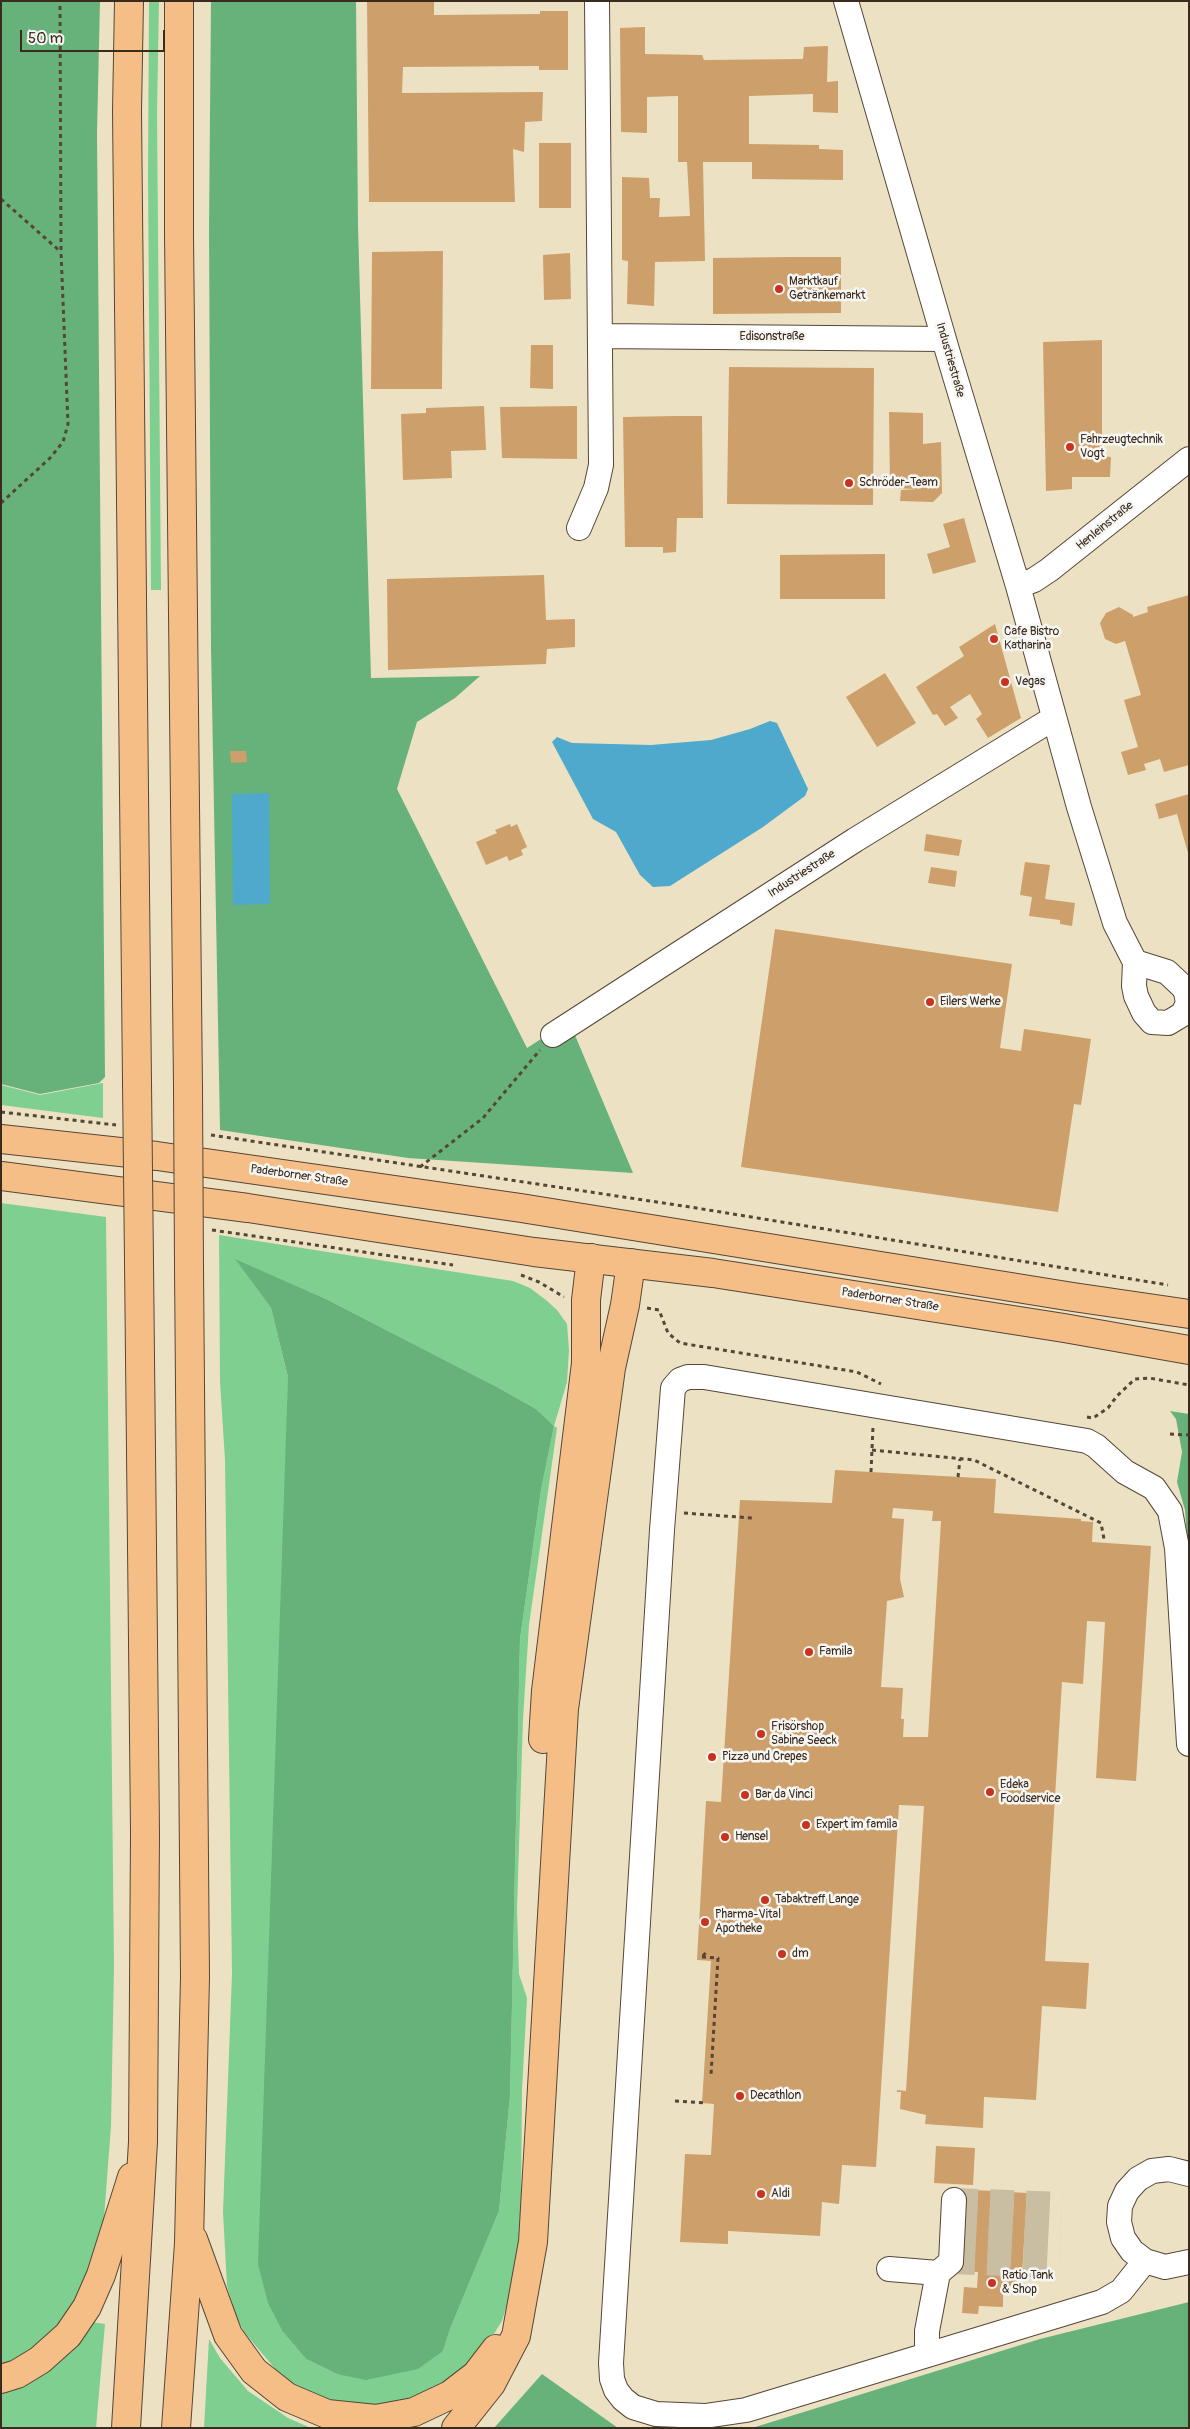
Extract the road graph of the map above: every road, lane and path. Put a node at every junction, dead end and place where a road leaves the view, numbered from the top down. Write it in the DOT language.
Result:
graph roads {
  1 [pos="60,1"];
  2 [pos="129,1"];
  3 [pos="179,1"];
  4 [pos="597,1"];
  5 [pos="846,1"];
  6 [pos="1,199"];
  7 [pos="61,252"];
  8 [pos="600,336"];
  9 [pos="943,339"];
  10 [pos="1189,460"];
  11 [pos="1,502"];
  12 [pos="579,528"];
  13 [pos="1018,586"];
  14 [pos="1054,718"];
  15 [pos="1135,962"];
  16 [pos="553,1035"];
  17 [pos="1,1139"];
  18 [pos="420,1167"];
  19 [pos="1,1176"];
  20 [pos="595,1219"];
  21 [pos="637,1225"];
  22 [pos="210,1230"];
  23 [pos="591,1258"];
  24 [pos="631,1263"];
  25 [pos="454,1265"];
  26 [pos="513,1274"];
  27 [pos="564,1297"];
  28 [pos="659,1310"];
  29 [pos="1189,1314"];
  30 [pos="1189,1350"];
  31 [pos="883,1385"];
  32 [pos="1189,1385"];
  33 [pos="1083,1417"];
  34 [pos="1170,1434"];
  35 [pos="1189,1435"];
  36 [pos="872,1450"];
  37 [pos="960,1459"];
  38 [pos="958,1477"];
  39 [pos="663,1512"];
  40 [pos="752,1518"];
  41 [pos="1104,1539"];
  42 [pos="1189,1744"];
  43 [pos="707,1951"];
  44 [pos="546,2023"];
  45 [pos="711,2075"];
  46 [pos="675,2102"];
  47 [pos="706,2103"];
  48 [pos="143,2142"];
  49 [pos="1188,2170"];
  50 [pos="954,2200"];
  51 [pos="189,2228"];
  52 [pos="1145,2261"];
  53 [pos="1189,2262"];
  54 [pos="889,2270"];
  55 [pos="938,2273"];
  56 [pos="522,2302"];
  57 [pos="931,2353"];
  58 [pos="1,2379"];
  59 [pos="126,2428"];
  60 [pos="176,2428"];
  61 [pos="456,2428"];
  1 -- 7 [label="path"];
  2 -- 48 [label="main road, bridge"];
  3 -- 51 [label="main road, bridge"];
  4 -- 8 [label="street"];
  5 -- 9 [label="street, Industriestraße"];
  6 -- 7 [label="path"];
  7 -- 11 [label="path"];
  8 -- 9 [label="street, Edisonstraße"];
  8 -- 12 [label="street"];
  9 -- 13 [label="street, Industriestraße"];
  10 -- 13 [label="street, Henleinstraße"];
  13 -- 14 [label="street, Industriestraße"];
  14 -- 15 [label="street, Industriestraße"];
  14 -- 16 [label="street, Industriestraße"];
  16 -- 18 [label="path"];
  17 -- 20 [label="main road, Paderborner Straße"];
  19 -- 23 [label="main road, Paderborner Straße"];
  20 -- 21 [label="main road, Paderborner Straße"];
  20 -- 23 [label="main road"];
  21 -- 24 [label="main road"];
  21 -- 29 [label="main road, Paderborner Straße"];
  22 -- 25 [label="path"];
  23 -- 24 [label="main road, Paderborner Straße"];
  23 -- 44 [label="main road"];
  24 -- 30 [label="main road, Paderborner Straße"];
  24 -- 44 [label="main road"];
  26 -- 27 [label="path"];
  28 -- 31 [label="path"];
  32 -- 33 [label="path"];
  34 -- 35 [label="path"];
  36 -- 37 [label="path"];
  37 -- 38 [label="path"];
  37 -- 41 [label="path"];
  39 -- 40 [label="path"];
  39 -- 42 [label="street"];
  39 -- 57 [label="street"];
  43 -- 45 [label="path"];
  44 -- 56 [label="main road"];
  46 -- 47 [label="path"];
  48 -- 58 [label="main road"];
  48 -- 59 [label="main road"];
  49 -- 52 [label="street"];
  50 -- 55 [label="street"];
  51 -- 56 [label="main road"];
  51 -- 60 [label="main road"];
  52 -- 53 [label="street"];
  52 -- 57 [label="street"];
  54 -- 55 [label="street"];
  55 -- 57 [label="street"];
  56 -- 61 [label="main road"];
}
